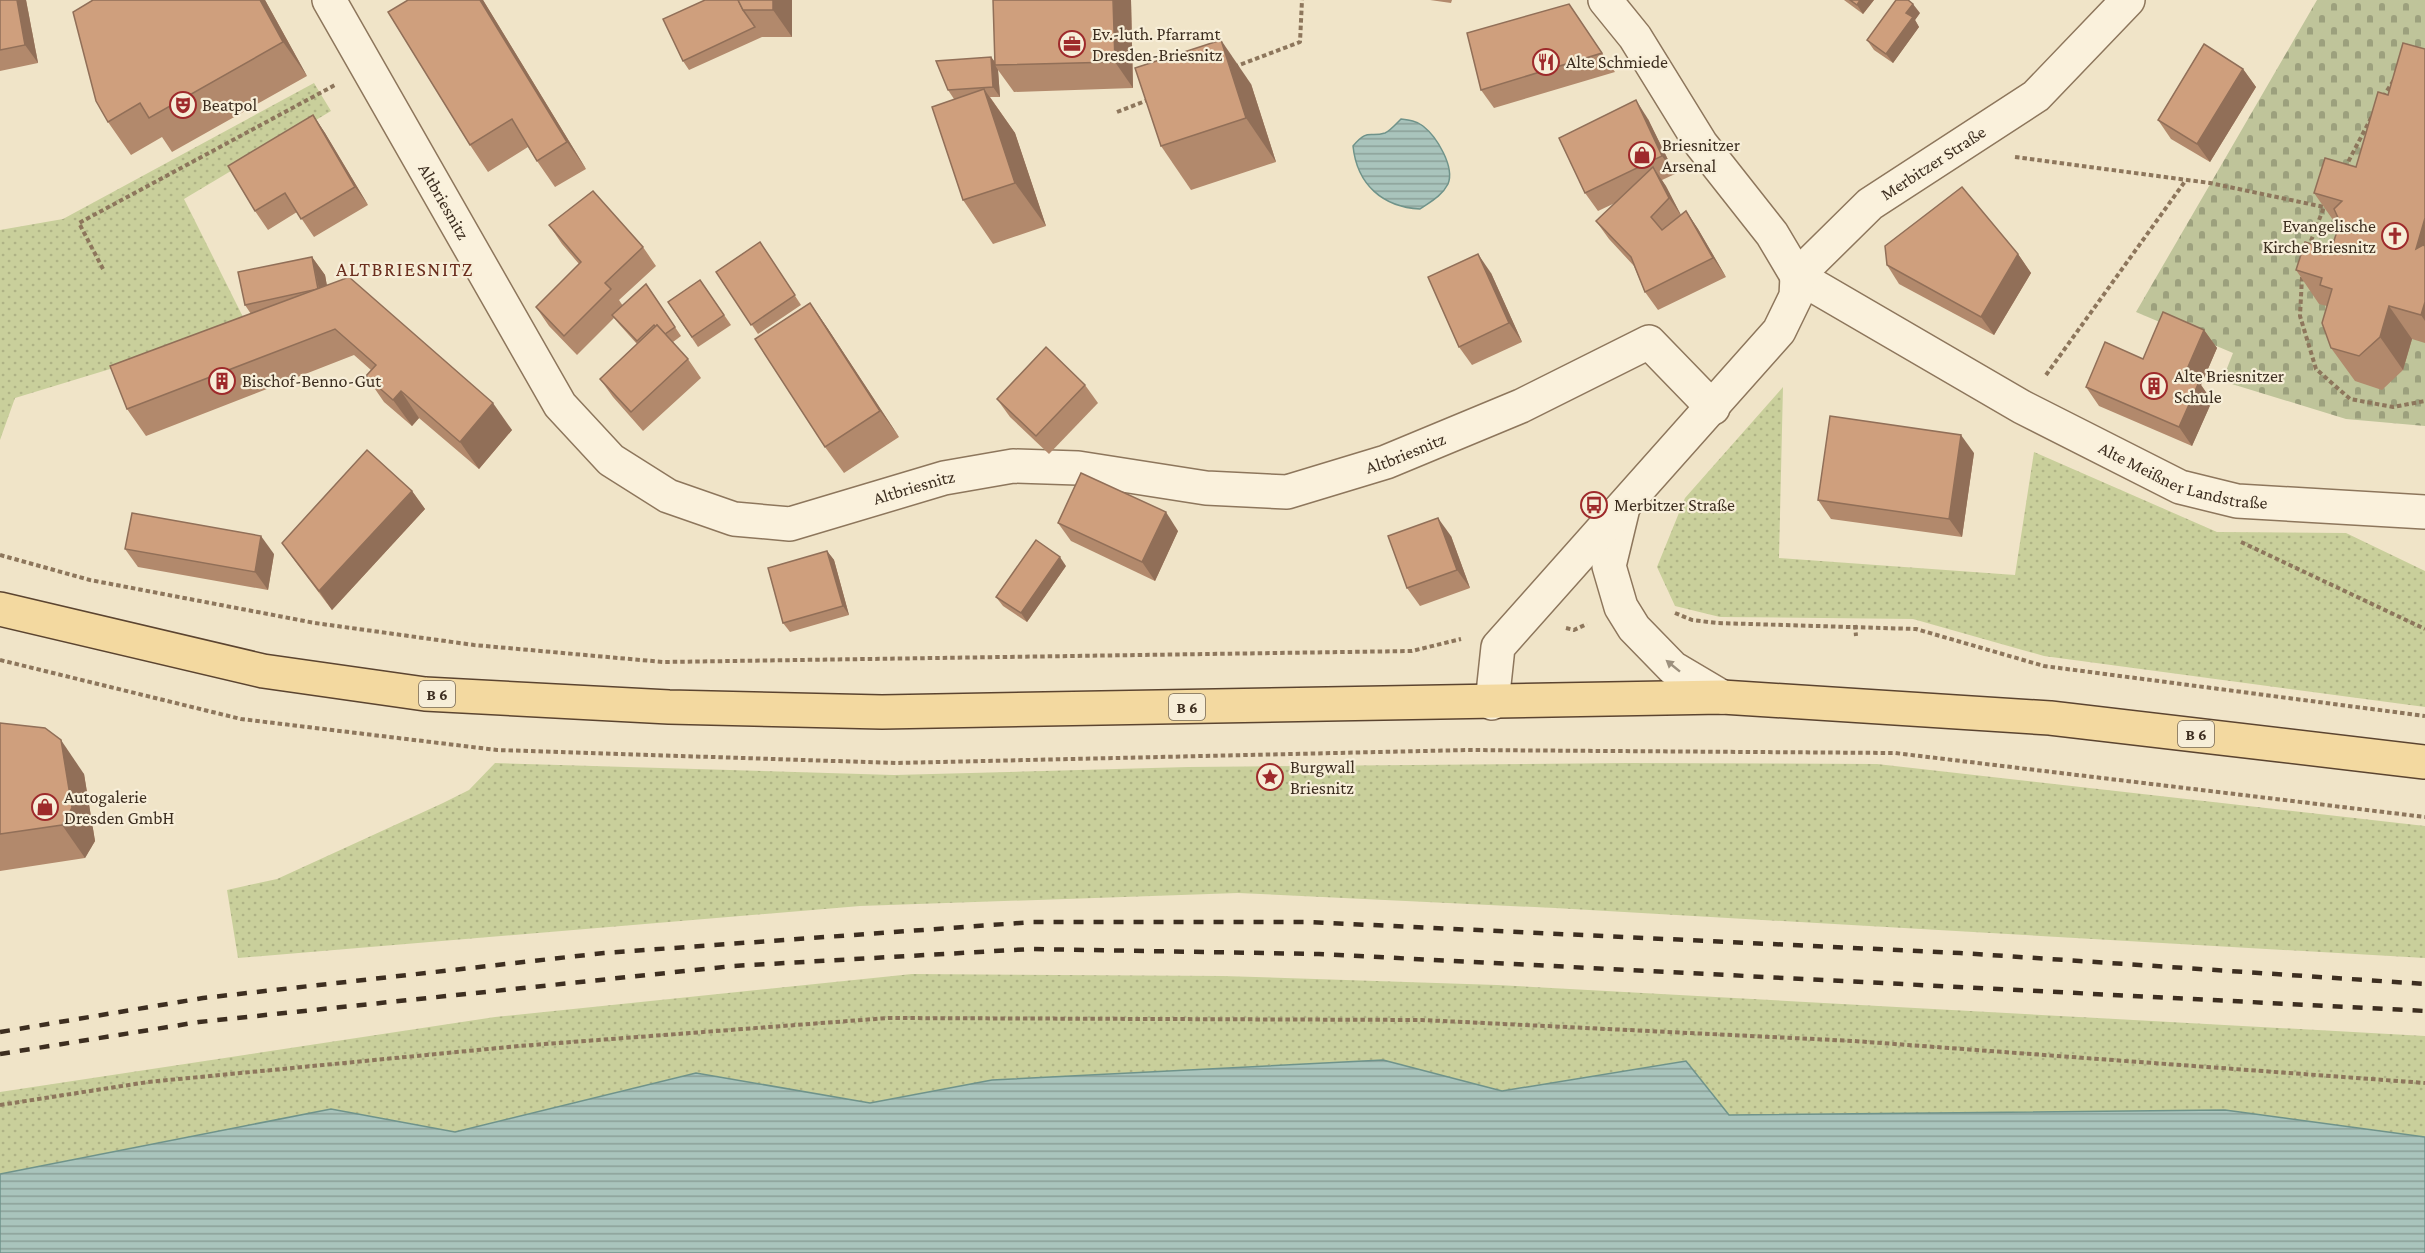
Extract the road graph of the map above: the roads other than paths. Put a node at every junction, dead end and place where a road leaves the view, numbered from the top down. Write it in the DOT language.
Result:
graph roads {
  1 [pos="329,0"];
  2 [pos="1605,0"];
  3 [pos="2128,0"];
  4 [pos="1797,276"];
  5 [pos="1713,408"];
  6 [pos="1623,508"];
  7 [pos="2425,512"];
  8 [pos="0,609"];
  9 [pos="1722,697"];
  10 [pos="1492,703"];
  11 [pos="2425,762"];
  1 -- 5 [label="street, Altbriesnitz"];
  2 -- 4 [label="street"];
  3 -- 4 [label="street, Merbitzer Straße"];
  4 -- 5 [label="street"];
  4 -- 7 [label="street, Alte Meißner Landstraße"];
  5 -- 6 [label="street"];
  9 -- 6 [label="street, one-way"];
  6 -- 10 [label="street"];
  8 -- 10 [label="main road, B 6"];
  9 -- 10 [label="main road, B 6"];
  9 -- 11 [label="main road, B 6"];
}
